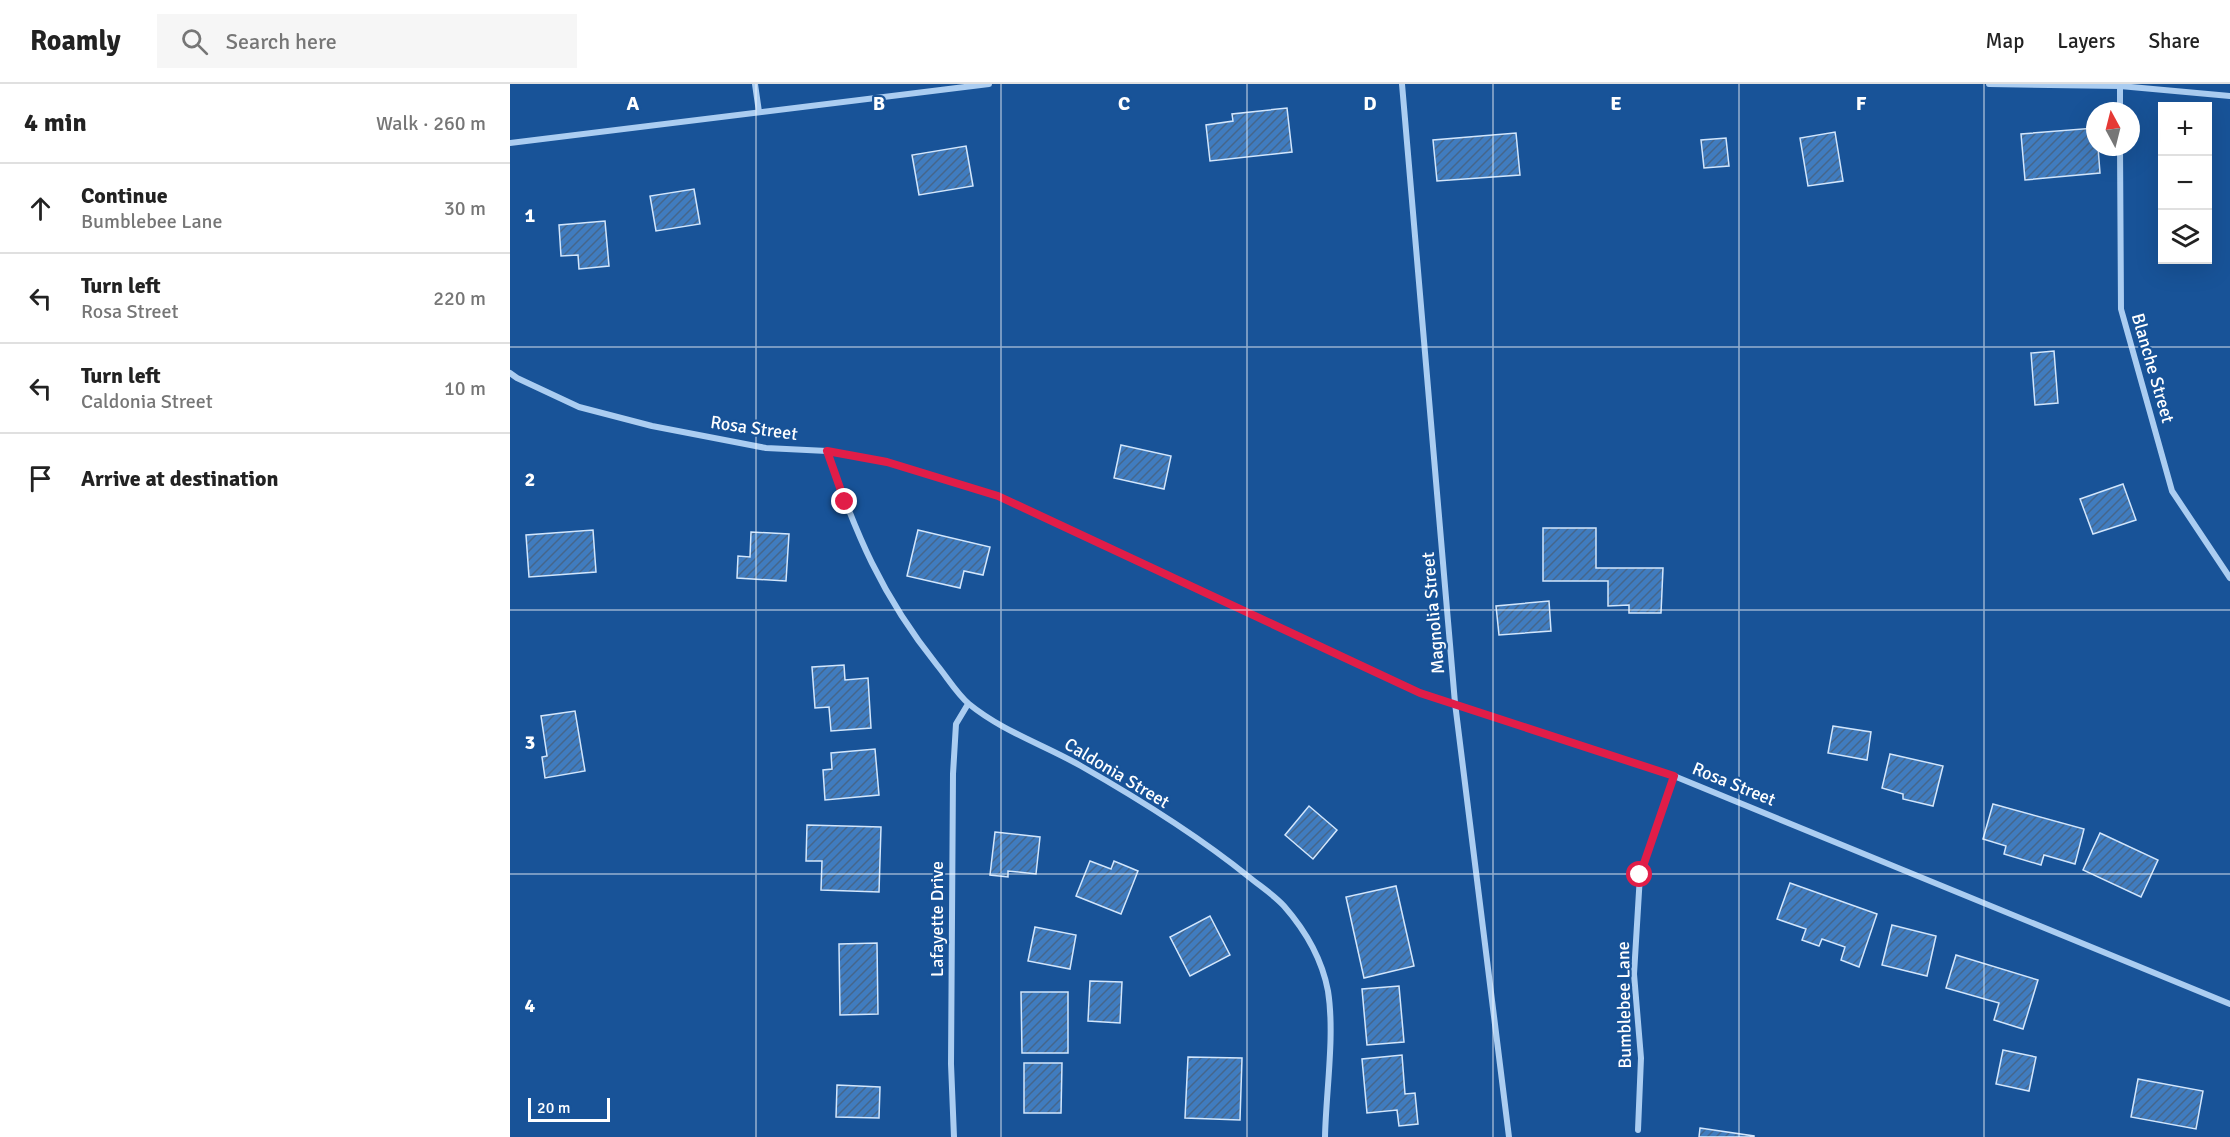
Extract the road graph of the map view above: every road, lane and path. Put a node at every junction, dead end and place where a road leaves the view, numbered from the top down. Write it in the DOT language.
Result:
graph roads {
  1 [pos="755,84"];
  2 [pos="987,84"];
  3 [pos="1402,84"];
  4 [pos="1989,84"];
  5 [pos="2120,86"];
  6 [pos="2230,96"];
  7 [pos="2120,102"];
  8 [pos="759,112"];
  9 [pos="510,143"];
  10 [pos="2120,156"];
  11 [pos="510,373"];
  12 [pos="827,451"];
  13 [pos="2230,578"];
  14 [pos="968,704"];
  15 [pos="1455,704"];
  16 [pos="1674,776"];
  17 [pos="2230,1004"];
  18 [pos="1638,1130"];
  19 [pos="954,1137"];
  20 [pos="1325,1137"];
  21 [pos="1509,1137"];
  1 -- 8 [label="street"];
  2 -- 8 [label="street"];
  3 -- 15 [label="street, Magnolia Street"];
  4 -- 5 [label="street"];
  5 -- 6 [label="street"];
  5 -- 7 [label="street"];
  8 -- 9 [label="street"];
  10 -- 13 [label="street, Blanche Street"];
  11 -- 12 [label="street, Rosa Street"];
  12 -- 14 [label="street, Caldonia Street"];
  12 -- 15 [label="street, Rosa Street"];
  14 -- 19 [label="street, Lafayette Drive"];
  14 -- 20 [label="street, Caldonia Street"];
  15 -- 16 [label="street, Rosa Street"];
  15 -- 21 [label="street, Magnolia Street"];
  16 -- 17 [label="street, Rosa Street"];
  16 -- 18 [label="street, Bumblebee Lane"];
}
